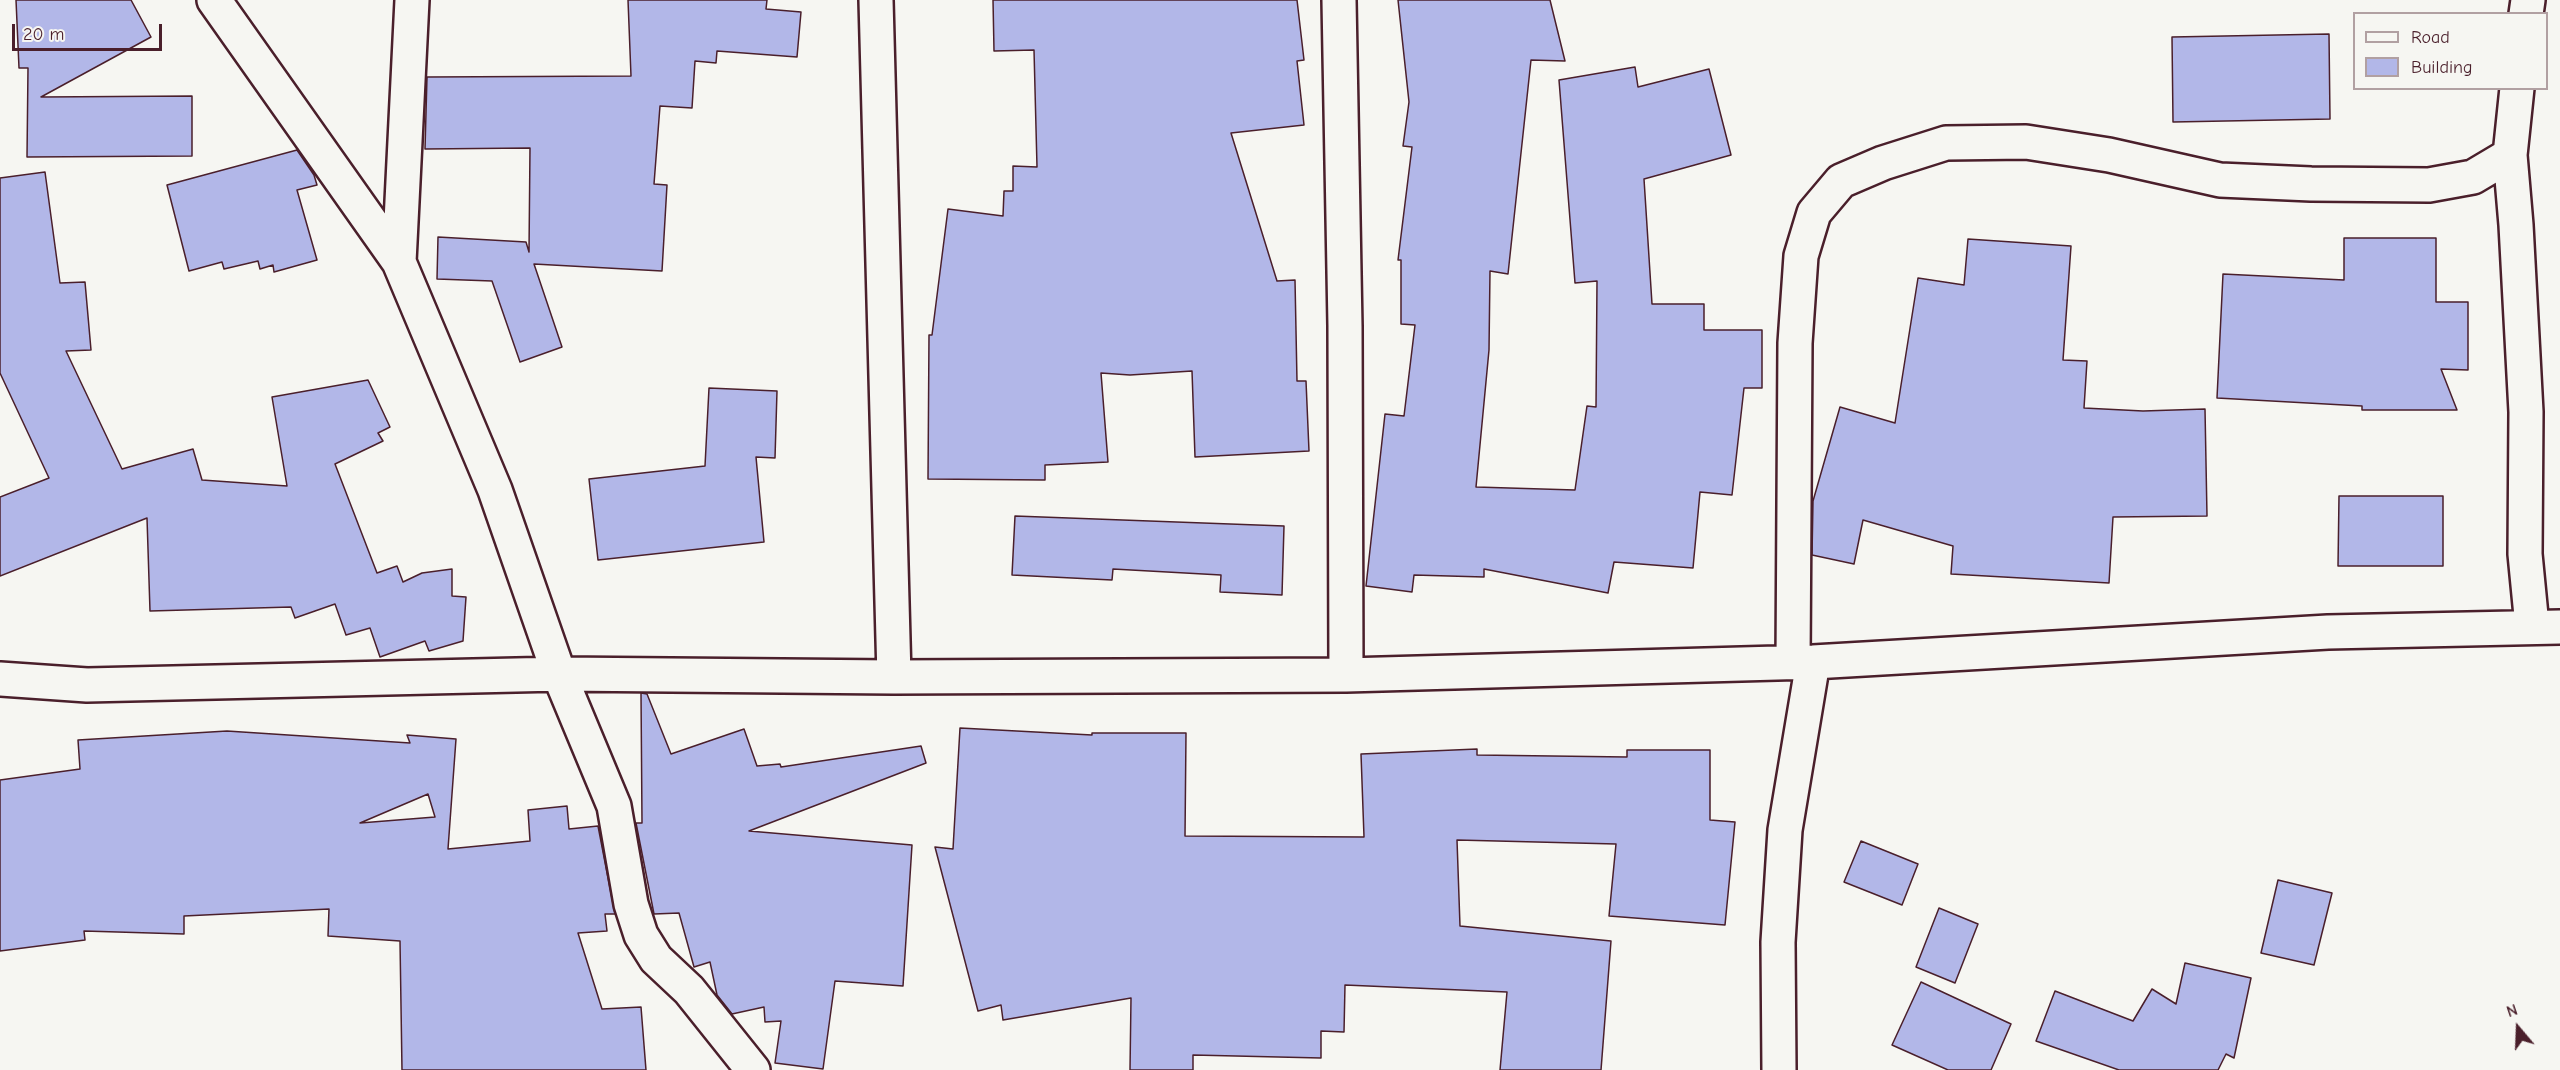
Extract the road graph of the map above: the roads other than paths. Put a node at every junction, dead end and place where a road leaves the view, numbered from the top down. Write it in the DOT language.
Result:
graph roads {
  1 [pos="214,0"];
  2 [pos="412,0"];
  3 [pos="876,0"];
  4 [pos="1339,0"];
  5 [pos="2517,90"];
  6 [pos="2510,155"];
  7 [pos="399,262"];
  8 [pos="2546,626"];
  9 [pos="1803,662"];
  10 [pos="559,674"];
  11 [pos="1347,675"];
  12 [pos="894,677"];
  13 [pos="0,680"];
  14 [pos="753,1070"];
  15 [pos="1779,1070"];
  1 -- 7 [label="street"];
  2 -- 7 [label="street"];
  3 -- 12 [label="street"];
  4 -- 11 [label="street"];
  5 -- 6 [label="street"];
  6 -- 8 [label="street"];
  6 -- 9 [label="street"];
  7 -- 10 [label="street"];
  8 -- 9 [label="street"];
  9 -- 11 [label="street"];
  9 -- 15 [label="street"];
  10 -- 12 [label="street"];
  10 -- 13 [label="street"];
  10 -- 14 [label="street"];
  11 -- 12 [label="street"];
}
